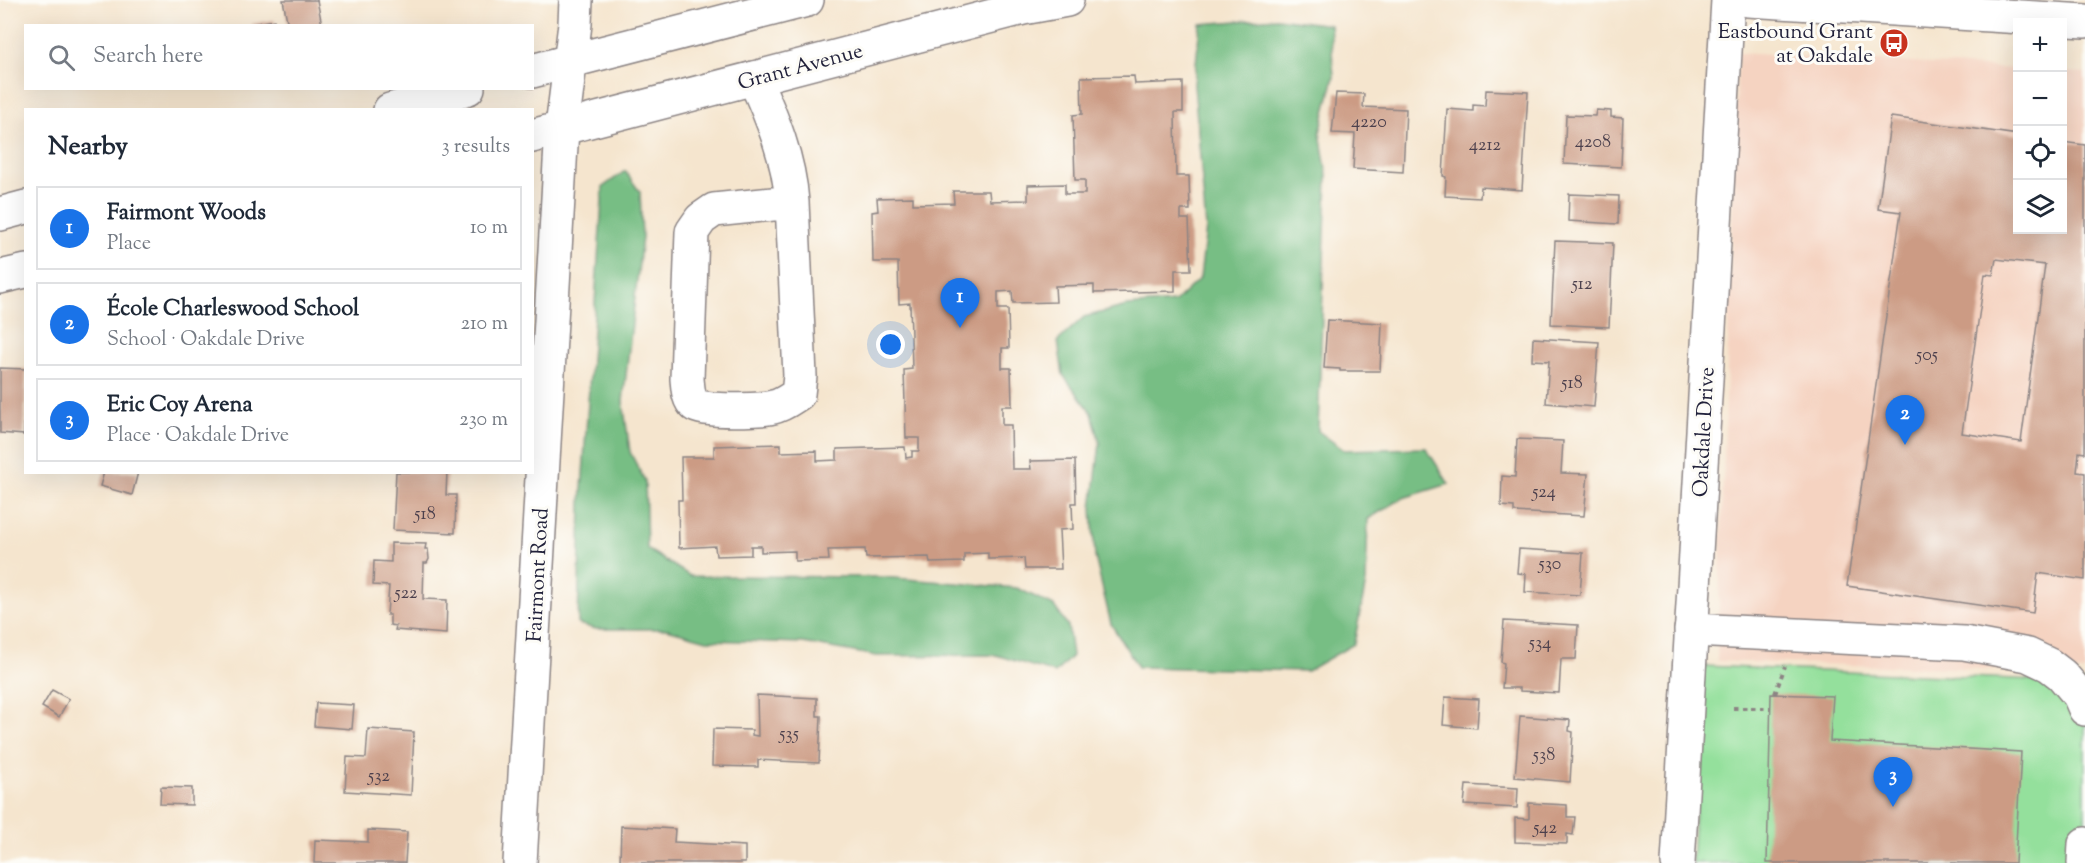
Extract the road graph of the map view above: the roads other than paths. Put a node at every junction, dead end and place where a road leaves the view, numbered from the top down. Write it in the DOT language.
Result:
graph roads {
  1 [pos="576,0"];
  2 [pos="807,0"];
  3 [pos="1068,0"];
  4 [pos="1728,0"];
  5 [pos="1748,0"];
  6 [pos="2083,23"];
  7 [pos="569,61"];
  8 [pos="534,70"];
  9 [pos="754,78"];
  10 [pos="461,90"];
  11 [pos="397,108"];
  12 [pos="547,132"];
  13 [pos="792,202"];
  14 [pos="24,208"];
  15 [pos="0,214"];
  16 [pos="24,272"];
  17 [pos="0,278"];
  18 [pos="1691,630"];
  19 [pos="2080,691"];
  20 [pos="2085,844"];
  21 [pos="520,863"];
  22 [pos="1678,863"];
  23 [pos="2084,863"];
  1 -- 7 [label="street, Fairmont Road"];
  2 -- 7 [label="street"];
  3 -- 9 [label="street, Grant Avenue"];
  4 -- 18 [label="street, Oakdale Drive"];
  5 -- 6 [label="street"];
  7 -- 8 [label="street"];
  7 -- 12 [label="street, Fairmont Road"];
  9 -- 12 [label="street, Grant Avenue"];
  9 -- 13 [label="street"];
  10 -- 11 [label="street"];
  12 -- 21 [label="street, Fairmont Road"];
  13 -- 13 [label="street"];
  14 -- 15 [label="street"];
  16 -- 17 [label="street"];
  18 -- 19 [label="street"];
  18 -- 22 [label="street, Oakdale Drive"];
  20 -- 23 [label="street"];
}
